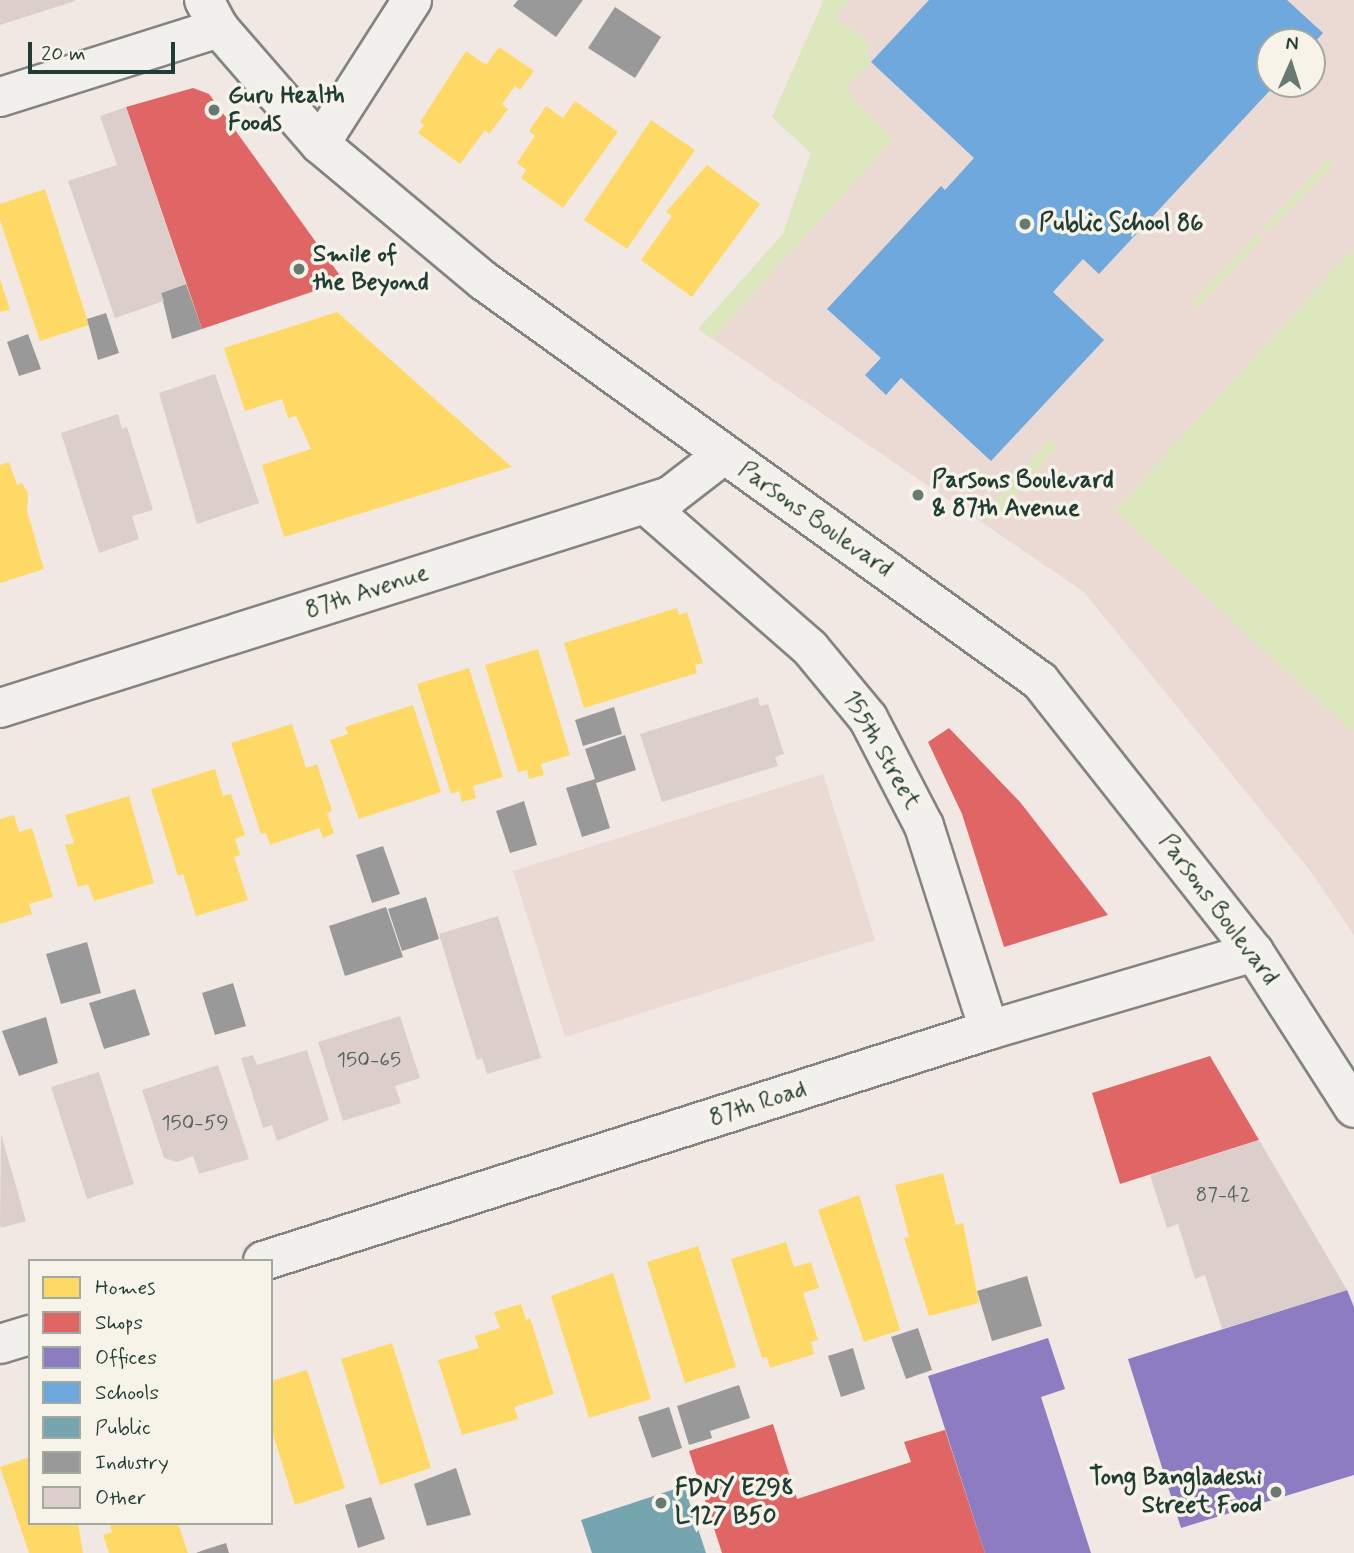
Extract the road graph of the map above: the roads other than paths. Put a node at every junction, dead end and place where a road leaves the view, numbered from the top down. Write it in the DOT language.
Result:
graph roads {
  1 [pos="412,0"];
  2 [pos="211,14"];
  3 [pos="0,97"];
  4 [pos="320,144"];
  5 [pos="723,455"];
  6 [pos="645,504"];
  7 [pos="0,708"];
  8 [pos="1254,952"];
  9 [pos="989,1030"];
  10 [pos="1352,1102"];
  11 [pos="269,1259"];
  12 [pos="28,1336"];
  13 [pos="0,1344"];
  1 -- 4 [label="street"];
  2 -- 3 [label="street"];
  2 -- 4 [label="street, Parsons Boulevard"];
  4 -- 5 [label="street, Parsons Boulevard"];
  5 -- 6 [label="street, 87th Avenue"];
  5 -- 8 [label="street, Parsons Boulevard"];
  6 -- 7 [label="street, 87th Avenue"];
  6 -- 9 [label="street, 155th Street"];
  8 -- 9 [label="street, 87th Road"];
  8 -- 10 [label="street, Parsons Boulevard"];
  9 -- 11 [label="street, 87th Road"];
  12 -- 13 [label="street"];
}
